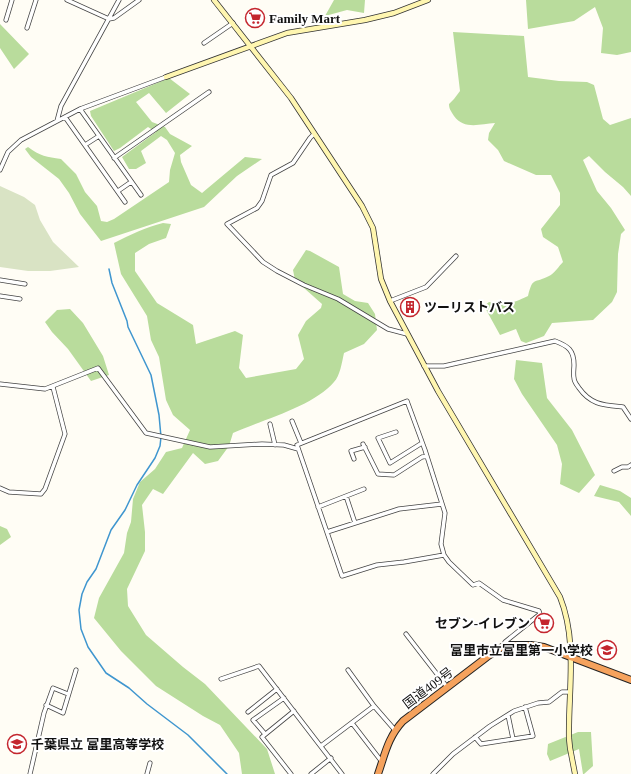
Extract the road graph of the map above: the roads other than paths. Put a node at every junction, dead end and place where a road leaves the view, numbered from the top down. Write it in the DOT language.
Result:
graph roads {
  1 [pos="12,0"];
  2 [pos="36,0"];
  3 [pos="67,0"];
  4 [pos="119,0"];
  5 [pos="139,0"];
  6 [pos="214,0"];
  7 [pos="428,0"];
  8 [pos="109,19"];
  9 [pos="6,20"];
  10 [pos="233,23"];
  11 [pos="26,28"];
  12 [pos="204,43"];
  13 [pos="251,46"];
  14 [pos="166,77"];
  15 [pos="209,92"];
  16 [pos="80,109"];
  17 [pos="65,117"];
  18 [pos="57,121"];
  19 [pos="314,134"];
  20 [pos="99,136"];
  21 [pos="85,145"];
  22 [pos="114,158"];
  23 [pos="0,170"];
  24 [pos="131,182"];
  25 [pos="118,191"];
  26 [pos="142,196"];
  27 [pos="126,202"];
  28 [pos="456,256"];
  29 [pos="0,280"];
  30 [pos="25,284"];
  31 [pos="0,296"];
  32 [pos="20,299"];
  33 [pos="390,301"];
  34 [pos="408,334"];
  35 [pos="424,366"];
  36 [pos="0,384"];
  37 [pos="53,387"];
  38 [pos="631,419"];
  39 [pos="292,421"];
  40 [pos="270,424"];
  41 [pos="396,432"];
  42 [pos="422,443"];
  43 [pos="300,444"];
  44 [pos="275,445"];
  45 [pos="298,449"];
  46 [pos="427,456"];
  47 [pos="354,459"];
  48 [pos="631,465"];
  49 [pos="614,471"];
  50 [pos="0,488"];
  51 [pos="364,489"];
  52 [pos="346,496"];
  53 [pos="442,504"];
  54 [pos="318,507"];
  55 [pos="355,523"];
  56 [pos="327,532"];
  57 [pos="444,555"];
  58 [pos="406,634"];
  59 [pos="502,647"];
  60 [pos="571,657"];
  61 [pos="76,670"];
  62 [pos="348,670"];
  63 [pos="221,679"];
  64 [pos="631,680"];
  65 [pos="447,687"];
  66 [pos="277,690"];
  67 [pos="570,692"];
  68 [pos="68,694"];
  69 [pos="284,698"];
  70 [pos="46,706"];
  71 [pos="374,706"];
  72 [pos="525,708"];
  73 [pos="294,711"];
  74 [pos="248,712"];
  75 [pos="508,714"];
  76 [pos="352,723"];
  77 [pos="394,730"];
  78 [pos="265,734"];
  79 [pos="475,737"];
  80 [pos="513,739"];
  81 [pos="321,746"];
  82 [pos="331,758"];
  83 [pos="382,762"];
  84 [pos="150,763"];
  85 [pos="30,774"];
  86 [pos="147,774"];
  87 [pos="291,774"];
  88 [pos="311,774"];
  89 [pos="342,774"];
  90 [pos="378,774"];
  91 [pos="433,774"];
  92 [pos="575,774"];
  1 -- 9 [label="street"];
  2 -- 11 [label="street"];
  3 -- 8 [label="street"];
  4 -- 8 [label="street"];
  5 -- 8 [label="street"];
  6 -- 10 [label="street"];
  7 -- 13 [label="street"];
  8 -- 18 [label="street"];
  10 -- 12 [label="street"];
  10 -- 13 [label="street"];
  13 -- 14 [label="street"];
  13 -- 19 [label="street"];
  14 -- 16 [label="street"];
  15 -- 22 [label="street"];
  16 -- 17 [label="street"];
  16 -- 20 [label="street"];
  17 -- 18 [label="street"];
  17 -- 21 [label="street"];
  18 -- 23 [label="street"];
  19 -- 33 [label="street"];
  19 -- 34 [label="street"];
  20 -- 21 [label="street"];
  20 -- 22 [label="street"];
  21 -- 25 [label="street"];
  22 -- 24 [label="street"];
  24 -- 25 [label="street"];
  24 -- 26 [label="street"];
  25 -- 27 [label="street"];
  28 -- 33 [label="street"];
  29 -- 30 [label="street"];
  31 -- 32 [label="street"];
  33 -- 34 [label="street"];
  34 -- 35 [label="street"];
  35 -- 38 [label="street"];
  35 -- 60 [label="street"];
  36 -- 37 [label="street"];
  37 -- 44 [label="street"];
  37 -- 50 [label="street"];
  39 -- 43 [label="street"];
  40 -- 44 [label="street"];
  41 -- 42 [label="street"];
  42 -- 43 [label="street"];
  42 -- 46 [label="street"];
  43 -- 45 [label="street"];
  44 -- 45 [label="street"];
  45 -- 54 [label="street"];
  46 -- 47 [label="street"];
  46 -- 53 [label="street"];
  48 -- 49 [label="street"];
  51 -- 52 [label="street"];
  52 -- 54 [label="street"];
  52 -- 55 [label="street"];
  53 -- 55 [label="street"];
  53 -- 57 [label="street"];
  54 -- 56 [label="street"];
  55 -- 56 [label="street"];
  56 -- 57 [label="street"];
  57 -- 59 [label="street"];
  58 -- 65 [label="street"];
  59 -- 60 [label="highway"];
  59 -- 65 [label="highway, 国道409号"];
  60 -- 64 [label="highway"];
  60 -- 67 [label="street"];
  61 -- 68 [label="street"];
  62 -- 71 [label="street"];
  63 -- 66 [label="street"];
  65 -- 77 [label="highway, 国道409号"];
  66 -- 69 [label="street"];
  66 -- 74 [label="street"];
  67 -- 72 [label="street"];
  67 -- 92 [label="street"];
  68 -- 70 [label="street"];
  68 -- 70 [label="street"];
  69 -- 73 [label="street"];
  69 -- 78 [label="street"];
  70 -- 85 [label="street"];
  71 -- 76 [label="street"];
  71 -- 77 [label="street"];
  72 -- 75 [label="street"];
  72 -- 80 [label="street"];
  73 -- 78 [label="street"];
  73 -- 81 [label="street"];
  75 -- 79 [label="street"];
  75 -- 80 [label="street"];
  76 -- 81 [label="street"];
  76 -- 83 [label="street"];
  77 -- 83 [label="highway, 国道409号"];
  78 -- 87 [label="street"];
  79 -- 80 [label="street"];
  79 -- 91 [label="street"];
  81 -- 82 [label="street"];
  82 -- 88 [label="street"];
  82 -- 89 [label="street"];
  83 -- 90 [label="highway, 国道409号"];
  84 -- 86 [label="street"];
}
